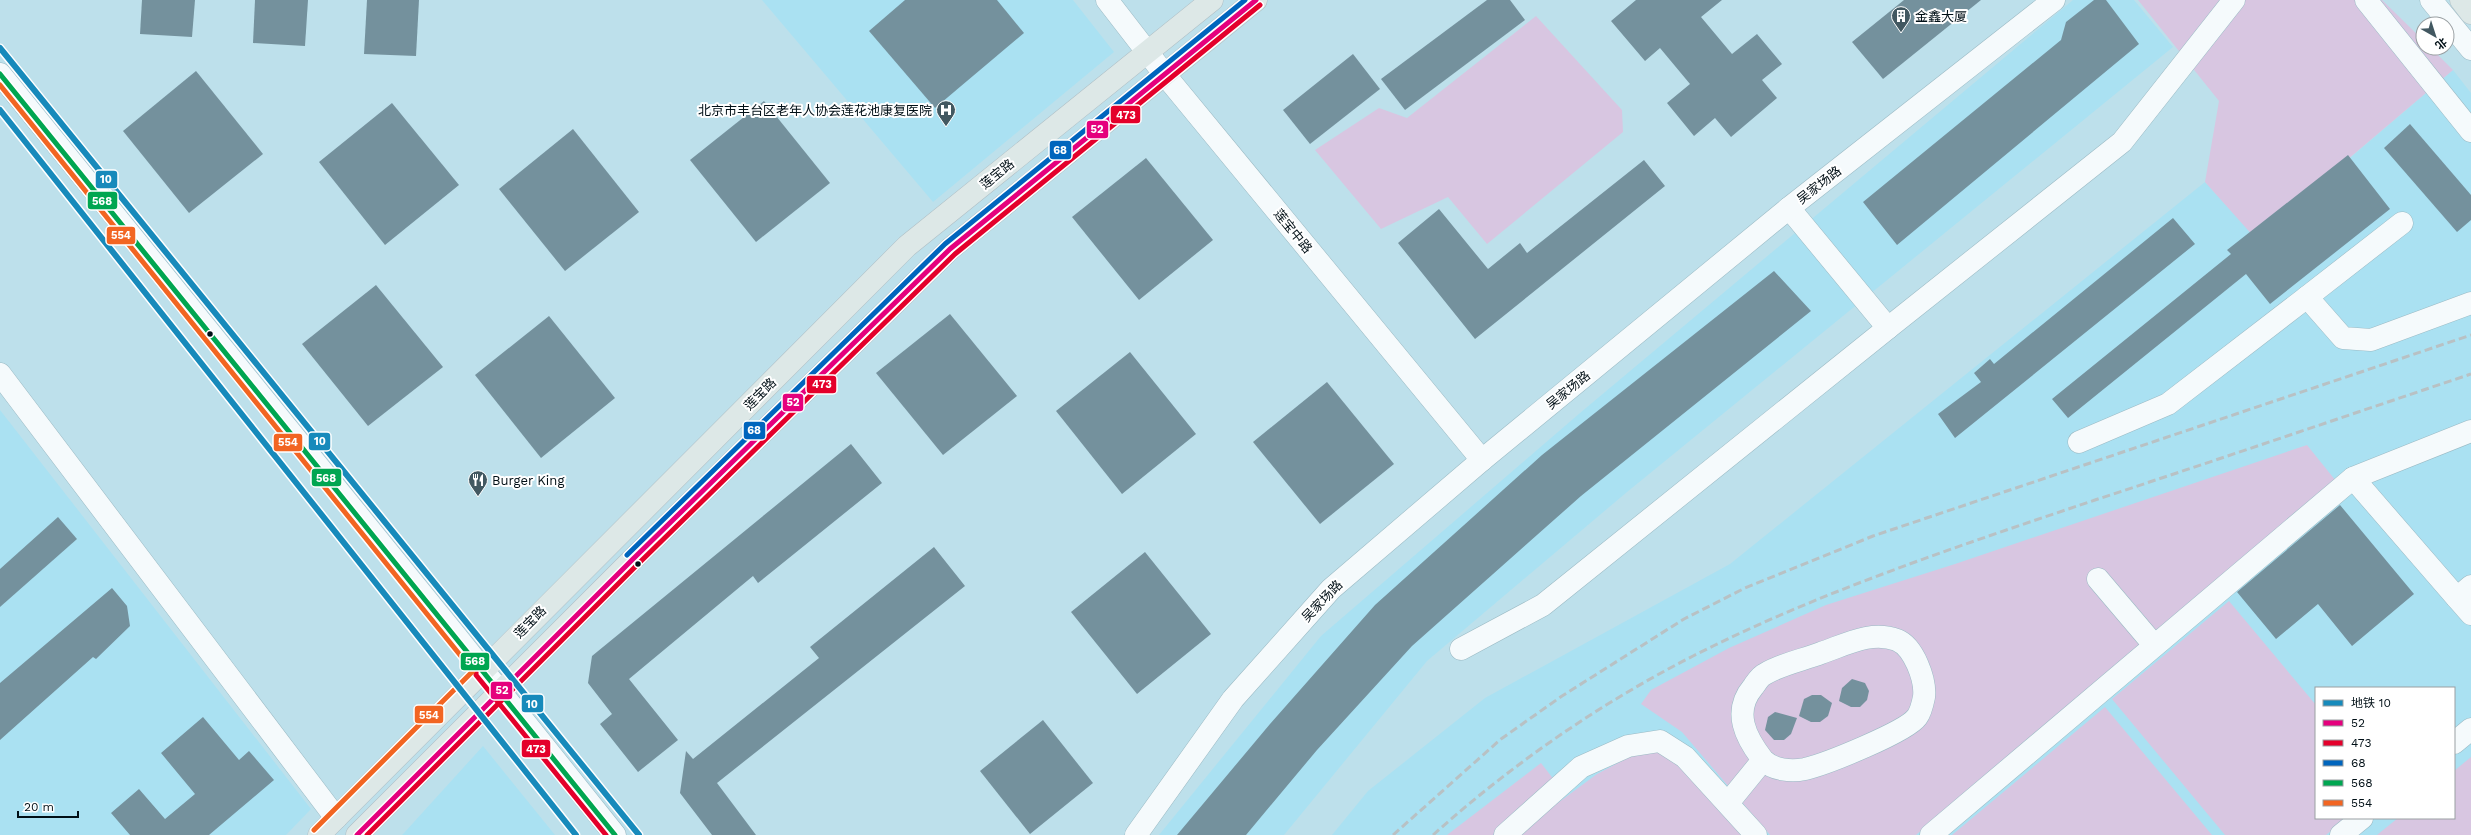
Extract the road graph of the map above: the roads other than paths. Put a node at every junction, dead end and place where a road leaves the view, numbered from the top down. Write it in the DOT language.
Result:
graph roads {
  1 [pos="1107,0"];
  2 [pos="1212,0"];
  3 [pos="1256,0"];
  4 [pos="2054,0"];
  5 [pos="2234,0"];
  6 [pos="2366,0"];
  7 [pos="2431,0"];
  8 [pos="2460,0"];
  9 [pos="2471,13"];
  10 [pos="2471,49"];
  11 [pos="1147,53"];
  12 [pos="0,74"];
  13 [pos="1165,75"];
  14 [pos="2471,131"];
  15 [pos="1789,208"];
  16 [pos="2402,223"];
  17 [pos="2307,297"];
  18 [pos="2471,303"];
  19 [pos="1888,328"];
  20 [pos="0,374"];
  21 [pos="2471,430"];
  22 [pos="2079,442"];
  23 [pos="1482,460"];
  24 [pos="2353,478"];
  25 [pos="2098,579"];
  26 [pos="2464,592"];
  27 [pos="2471,614"];
  28 [pos="2154,645"];
  29 [pos="1461,648"];
  30 [pos="482,671"];
  31 [pos="499,692"];
  32 [pos="2471,729"];
  33 [pos="2455,742"];
  34 [pos="1763,760"];
  35 [pos="1728,803"];
  36 [pos="336,818"];
  37 [pos="2361,819"];
  38 [pos="318,835"];
  39 [pos="357,835"];
  40 [pos="615,835"];
  41 [pos="1136,835"];
  42 [pos="1505,835"];
  43 [pos="1756,835"];
  44 [pos="1931,835"];
  45 [pos="2341,835"];
  1 -- 11 [label="street, 莲宝中路"];
  2 -- 11 [label="main road, 莲宝路"];
  3 -- 13 [label="main road"];
  4 -- 15 [label="street, 吴家场路"];
  5 -- 19 [label="street"];
  6 -- 14 [label="street"];
  7 -- 10 [label="street"];
  8 -- 9 [label="main road"];
  11 -- 13 [label="street, 莲宝中路"];
  11 -- 30 [label="main road, 莲宝路"];
  12 -- 30 [label="street"];
  13 -- 23 [label="street, 莲宝中路"];
  13 -- 31 [label="main road"];
  15 -- 19 [label="street"];
  15 -- 23 [label="street, 吴家场路"];
  16 -- 17 [label="street"];
  17 -- 18 [label="street"];
  17 -- 22 [label="street"];
  19 -- 29 [label="street"];
  20 -- 36 [label="street"];
  21 -- 24 [label="street"];
  23 -- 41 [label="street, 吴家场路"];
  24 -- 26 [label="street"];
  24 -- 28 [label="street"];
  25 -- 28 [label="street"];
  26 -- 27 [label="street"];
  28 -- 44 [label="street"];
  30 -- 31 [label="street"];
  30 -- 36 [label="main road, 莲宝路"];
  31 -- 39 [label="main road"];
  31 -- 40 [label="street"];
  32 -- 33 [label="street"];
  34 -- 34 [label="street"];
  34 -- 35 [label="street"];
  35 -- 42 [label="street"];
  35 -- 43 [label="street"];
  36 -- 38 [label="main road, 莲宝路"];
  37 -- 45 [label="street"];
}
